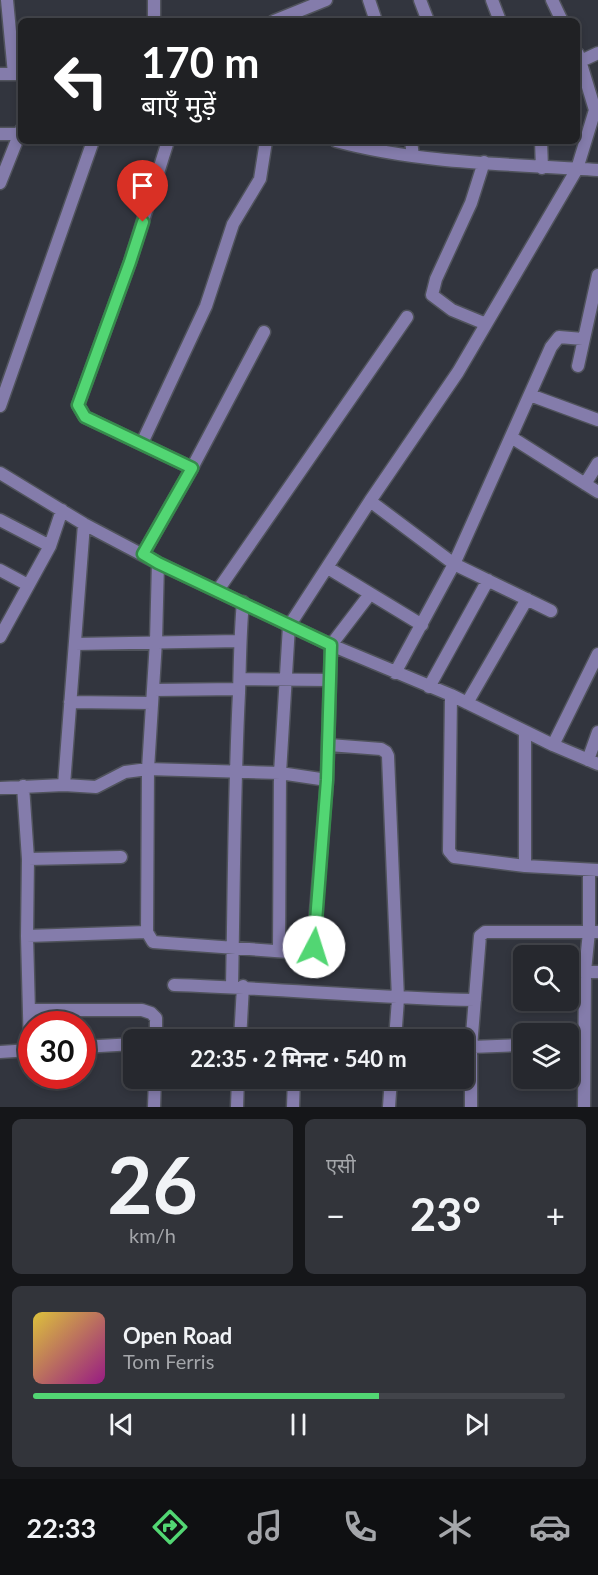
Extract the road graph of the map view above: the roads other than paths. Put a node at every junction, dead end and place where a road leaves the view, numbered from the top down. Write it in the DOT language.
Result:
graph roads {
  1 [pos="7,0"];
  2 [pos="154,0"];
  3 [pos="326,0"];
  4 [pos="369,0"];
  5 [pos="420,0"];
  6 [pos="492,0"];
  7 [pos="552,0"];
  8 [pos="154,18"];
  9 [pos="281,18"];
  10 [pos="375,18"];
  11 [pos="427,18"];
  12 [pos="499,18"];
  13 [pos="561,18"];
  14 [pos="598,53"];
  15 [pos="580,58"];
  16 [pos="580,61"];
  17 [pos="0,74"];
  18 [pos="18,74"];
  19 [pos="18,132"];
  20 [pos="0,134"];
  21 [pos="18,137"];
  22 [pos="92,144"];
  23 [pos="167,144"];
  24 [pos="266,144"];
  25 [pos="348,144"];
  26 [pos="411,144"];
  27 [pos="541,144"];
  28 [pos="413,156"];
  29 [pos="484,162"];
  30 [pos="542,168"];
  31 [pos="577,168"];
  32 [pos="598,170"];
  33 [pos="0,183"];
  34 [pos="598,275"];
  35 [pos="406,317"];
  36 [pos="486,324"];
  37 [pos="264,332"];
  38 [pos="583,339"];
  39 [pos="578,366"];
  40 [pos="530,395"];
  41 [pos="0,406"];
  42 [pos="598,420"];
  43 [pos="511,437"];
  44 [pos="142,443"];
  45 [pos="598,463"];
  46 [pos="192,468"];
  47 [pos="0,473"];
  48 [pos="585,484"];
  49 [pos="598,492"];
  50 [pos="370,501"];
  51 [pos="62,510"];
  52 [pos="0,520"];
  53 [pos="84,524"];
  54 [pos="50,546"];
  55 [pos="143,554"];
  56 [pos="158,563"];
  57 [pos="454,564"];
  58 [pos="328,568"];
  59 [pos="0,570"];
  60 [pos="488,580"];
  61 [pos="28,585"];
  62 [pos="219,590"];
  63 [pos="369,594"];
  64 [pos="526,599"];
  65 [pos="243,602"];
  66 [pos="551,611"];
  67 [pos="422,625"];
  68 [pos="289,626"];
  69 [pos="2,628"];
  70 [pos="156,641"];
  71 [pos="239,641"];
  72 [pos="75,644"];
  73 [pos="331,645"];
  74 [pos="598,654"];
  75 [pos="395,673"];
  76 [pos="287,679"];
  77 [pos="330,680"];
  78 [pos="239,684"];
  79 [pos="429,687"];
  80 [pos="153,690"];
  81 [pos="450,695"];
  82 [pos="70,702"];
  83 [pos="152,703"];
  84 [pos="467,703"];
  85 [pos="525,732"];
  86 [pos="598,732"];
  87 [pos="329,745"];
  88 [pos="553,745"];
  89 [pos="593,762"];
  90 [pos="148,769"];
  91 [pos="235,772"];
  92 [pos="280,773"];
  93 [pos="327,780"];
  94 [pos="64,785"];
  95 [pos="22,786"];
  96 [pos="0,788"];
  97 [pos="121,857"];
  98 [pos="28,859"];
  99 [pos="525,866"];
  100 [pos="594,870"];
  101 [pos="147,932"];
  102 [pos="593,932"];
  103 [pos="27,936"];
  104 [pos="233,949"];
  105 [pos="279,951"];
  106 [pos="579,971"];
  107 [pos="585,971"];
  108 [pos="598,972"];
  109 [pos="174,985"];
  110 [pos="237,986"];
  111 [pos="398,999"];
  112 [pos="474,1000"];
  113 [pos="30,1010"];
  114 [pos="156,1029"];
  115 [pos="239,1029"];
  116 [pos="395,1029"];
  117 [pos="472,1029"];
  118 [pos="579,1044"];
  119 [pos="584,1044"];
  120 [pos="123,1045"];
  121 [pos="513,1045"];
  122 [pos="96,1046"];
  123 [pos="474,1047"];
  124 [pos="18,1051"];
  125 [pos="0,1052"];
  126 [pos="155,1089"];
  127 [pos="238,1089"];
  128 [pos="294,1089"];
  129 [pos="391,1089"];
  130 [pos="471,1089"];
  131 [pos="154,1107"];
  132 [pos="237,1107"];
  133 [pos="293,1107"];
  134 [pos="389,1107"];
  135 [pos="471,1107"];
  136 [pos="584,1107"];
  1 -- 18 [label="street"];
  2 -- 8 [label="street"];
  3 -- 9 [label="street"];
  4 -- 10 [label="street"];
  5 -- 11 [label="street"];
  6 -- 12 [label="street"];
  7 -- 13 [label="street"];
  14 -- 15 [label="street"];
  16 -- 31 [label="street"];
  17 -- 18 [label="street"];
  19 -- 20 [label="street"];
  21 -- 33 [label="street"];
  22 -- 41 [label="street"];
  23 -- 44 [label="street"];
  24 -- 44 [label="street"];
  25 -- 28 [label="street"];
  26 -- 28 [label="street"];
  27 -- 30 [label="street"];
  28 -- 29 [label="street"];
  29 -- 30 [label="street"];
  29 -- 36 [label="street"];
  30 -- 31 [label="street"];
  31 -- 32 [label="street"];
  31 -- 36 [label="street"];
  34 -- 38 [label="street"];
  35 -- 62 [label="street"];
  36 -- 50 [label="street"];
  37 -- 46 [label="street"];
  38 -- 39 [label="street"];
  38 -- 40 [label="street"];
  40 -- 42 [label="street"];
  40 -- 43 [label="street"];
  43 -- 48 [label="street"];
  43 -- 57 [label="street"];
  44 -- 46 [label="street"];
  45 -- 48 [label="street"];
  46 -- 55 [label="street"];
  47 -- 51 [label="street"];
  48 -- 49 [label="street"];
  50 -- 57 [label="street"];
  50 -- 58 [label="street"];
  51 -- 53 [label="street"];
  51 -- 54 [label="street"];
  52 -- 54 [label="street"];
  53 -- 55 [label="street"];
  53 -- 72 [label="street"];
  54 -- 61 [label="street"];
  55 -- 56 [label="street"];
  56 -- 62 [label="street"];
  56 -- 70 [label="street"];
  57 -- 60 [label="street"];
  57 -- 67 [label="street"];
  58 -- 63 [label="street"];
  58 -- 68 [label="street"];
  59 -- 61 [label="street"];
  60 -- 64 [label="street"];
  60 -- 79 [label="street"];
  61 -- 69 [label="street"];
  62 -- 65 [label="street"];
  63 -- 67 [label="street"];
  63 -- 73 [label="street"];
  64 -- 66 [label="street"];
  64 -- 84 [label="street"];
  65 -- 68 [label="street"];
  65 -- 71 [label="street"];
  67 -- 75 [label="street"];
  68 -- 73 [label="street"];
  68 -- 76 [label="street"];
  70 -- 71 [label="street"];
  70 -- 72 [label="street"];
  70 -- 80 [label="street"];
  71 -- 78 [label="street"];
  72 -- 82 [label="street"];
  73 -- 75 [label="street"];
  73 -- 77 [label="street"];
  74 -- 88 [label="street"];
  75 -- 79 [label="street"];
  76 -- 77 [label="street"];
  76 -- 78 [label="street"];
  76 -- 92 [label="street"];
  77 -- 87 [label="street"];
  78 -- 80 [label="street"];
  78 -- 91 [label="street"];
  79 -- 81 [label="street"];
  80 -- 83 [label="street"];
  81 -- 84 [label="street"];
  81 -- 99 [label="street"];
  82 -- 83 [label="street"];
  82 -- 94 [label="street"];
  83 -- 90 [label="street"];
  84 -- 85 [label="street"];
  85 -- 88 [label="street"];
  85 -- 99 [label="street"];
  86 -- 89 [label="street"];
  87 -- 93 [label="street"];
  87 -- 111 [label="street"];
  88 -- 89 [label="street"];
  90 -- 91 [label="street"];
  90 -- 94 [label="street"];
  90 -- 101 [label="street"];
  91 -- 92 [label="street"];
  91 -- 104 [label="street"];
  92 -- 93 [label="street"];
  92 -- 105 [label="street"];
  93 -- 105 [label="street"];
  94 -- 95 [label="street"];
  95 -- 96 [label="street"];
  95 -- 98 [label="street"];
  97 -- 98 [label="street"];
  98 -- 103 [label="street"];
  99 -- 100 [label="street"];
  100 -- 102 [label="street"];
  101 -- 103 [label="street"];
  101 -- 104 [label="street"];
  102 -- 107 [label="street"];
  102 -- 112 [label="street"];
  103 -- 113 [label="street"];
  104 -- 105 [label="street"];
  104 -- 110 [label="street"];
  106 -- 107 [label="street"];
  107 -- 108 [label="street"];
  107 -- 119 [label="street"];
  109 -- 110 [label="street"];
  110 -- 111 [label="street"];
  110 -- 115 [label="street"];
  111 -- 112 [label="street"];
  111 -- 116 [label="street"];
  112 -- 117 [label="street"];
  113 -- 114 [label="street"];
  118 -- 119 [label="street"];
  119 -- 136 [label="street"];
  120 -- 122 [label="street"];
  121 -- 123 [label="street"];
  124 -- 125 [label="street"];
  126 -- 131 [label="street"];
  127 -- 132 [label="street"];
  128 -- 133 [label="street"];
  129 -- 134 [label="street"];
  130 -- 135 [label="street"];
}
